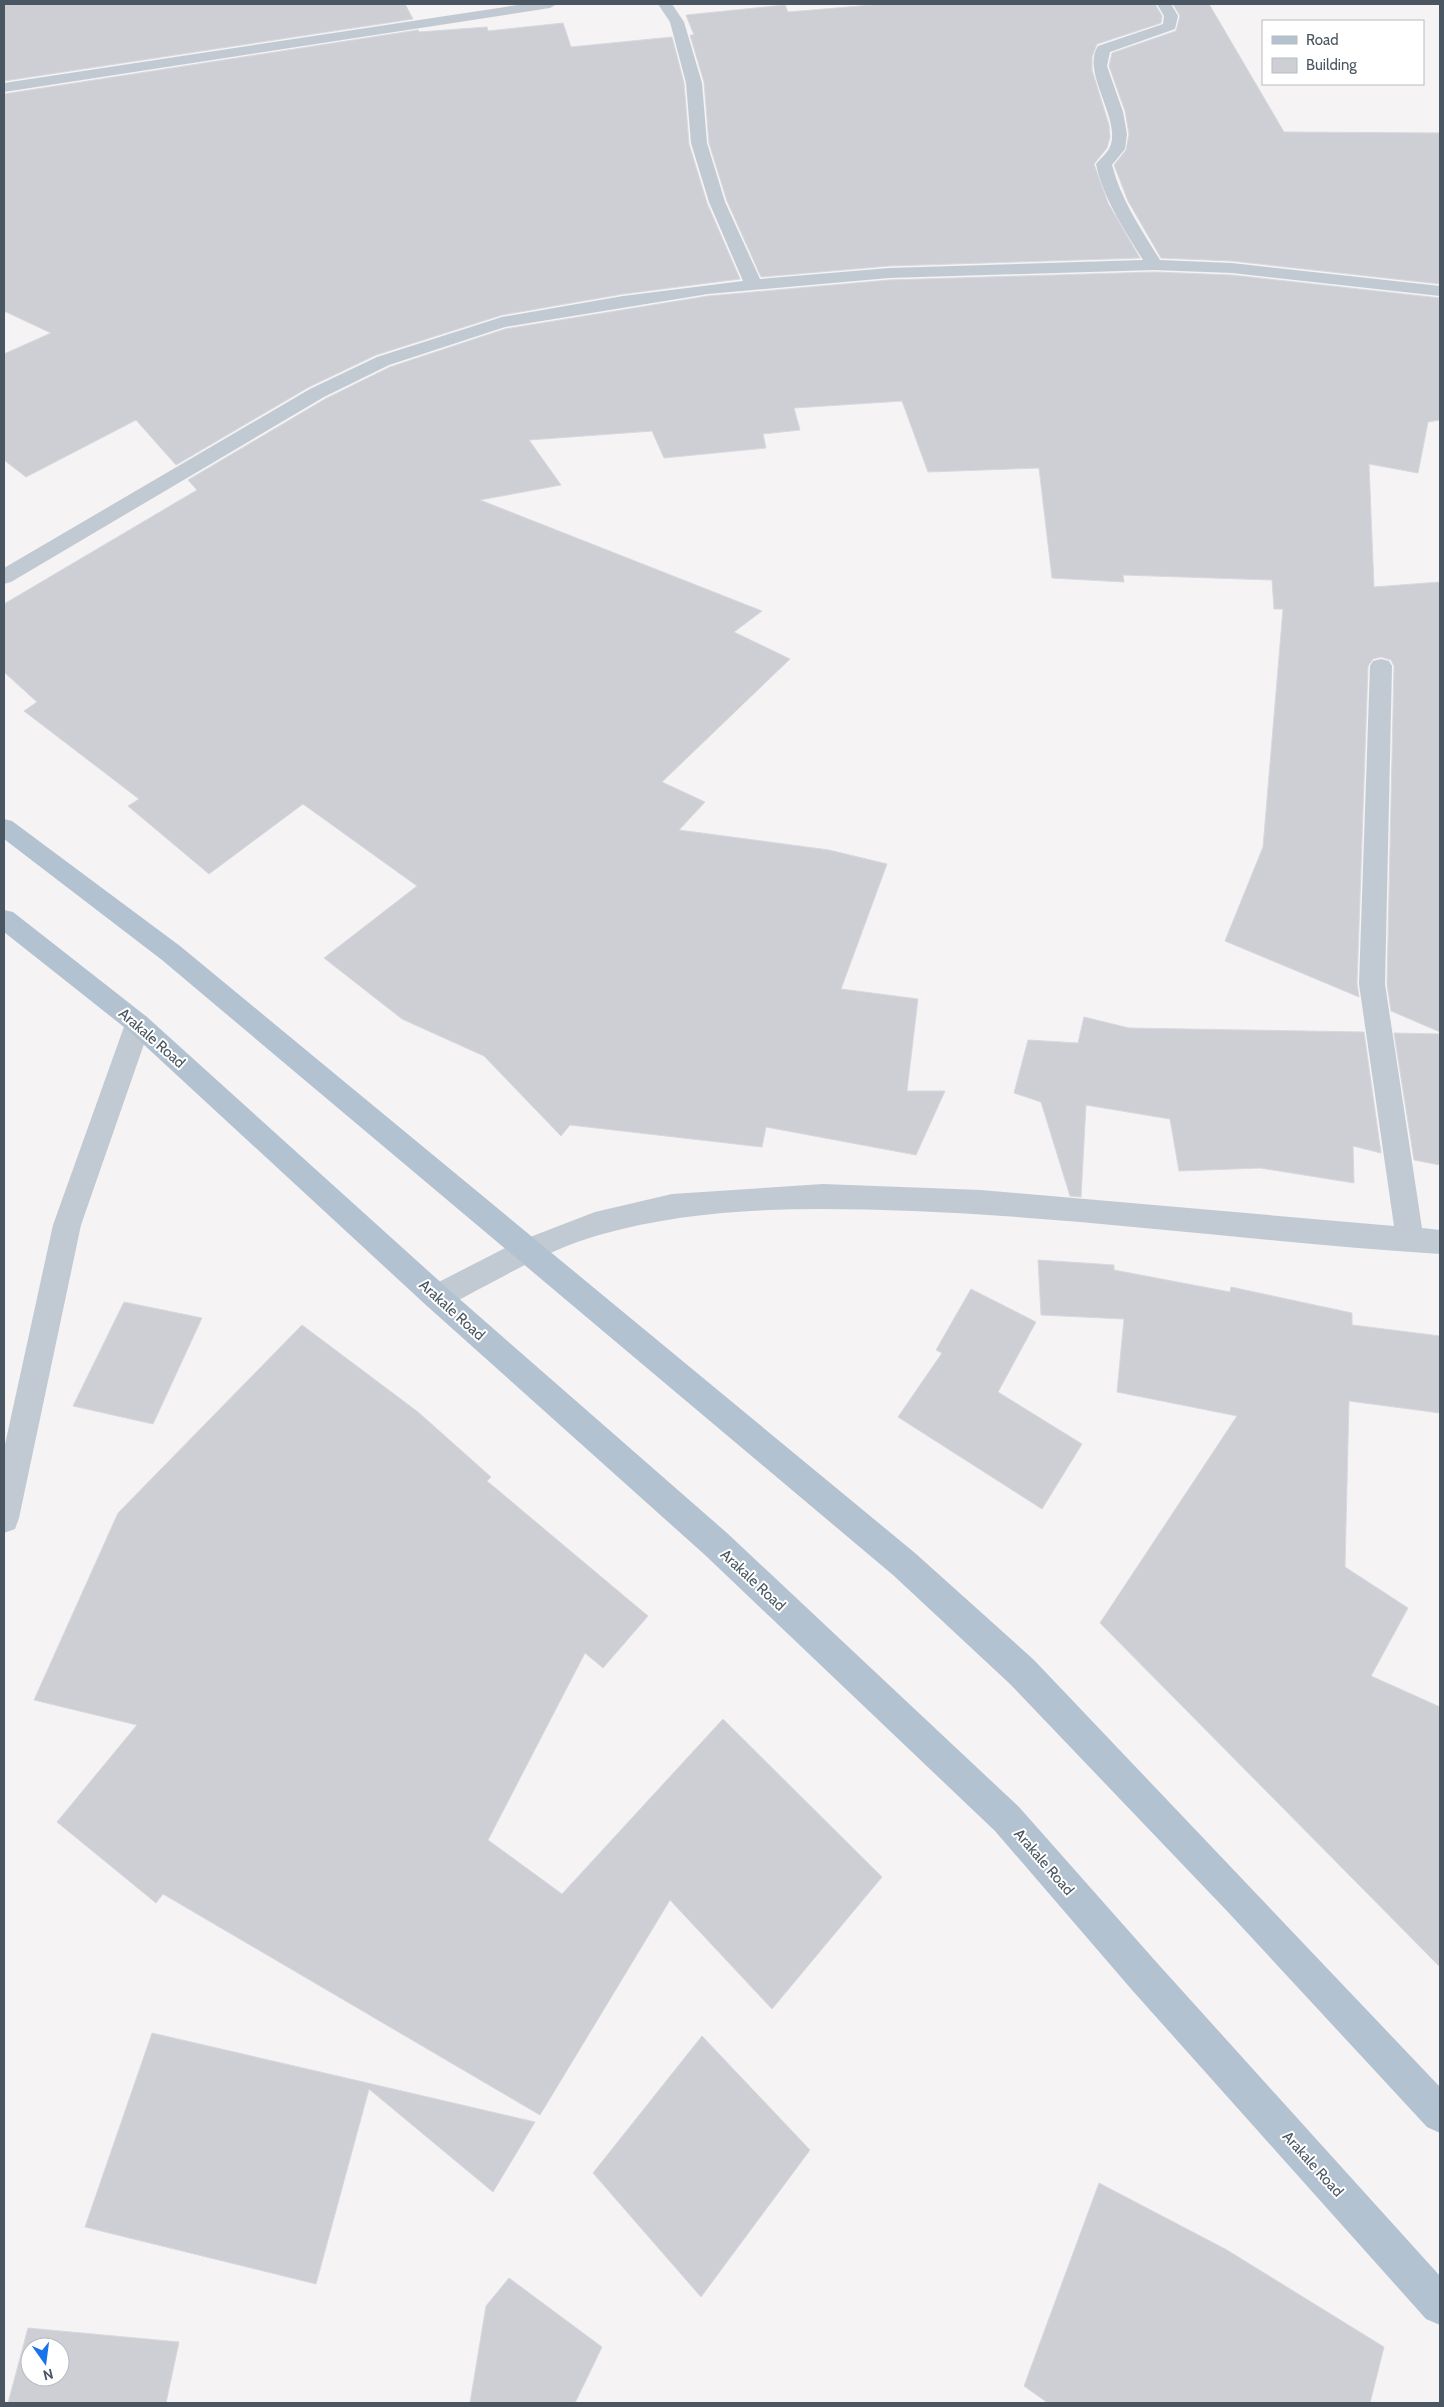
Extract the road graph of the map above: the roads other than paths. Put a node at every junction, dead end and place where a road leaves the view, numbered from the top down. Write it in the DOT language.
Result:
graph roads {
  1 [pos="550,4"];
  2 [pos="665,4"];
  3 [pos="1164,4"];
  4 [pos="4,88"];
  5 [pos="1154,264"];
  6 [pos="754,285"];
  7 [pos="1440,291"];
  8 [pos="4,576"];
  9 [pos="1381,666"];
  10 [pos="4,827"];
  11 [pos="4,919"];
  12 [pos="138,1024"];
  13 [pos="1410,1240"];
  14 [pos="1440,1242"];
  15 [pos="527,1251"];
  16 [pos="437,1297"];
  17 [pos="4,1518"];
  18 [pos="1440,2114"];
  19 [pos="1440,2305"];
  1 -- 4 [label="street"];
  2 -- 6 [label="street"];
  3 -- 5 [label="street"];
  5 -- 6 [label="street"];
  5 -- 7 [label="street"];
  6 -- 8 [label="street"];
  9 -- 13 [label="street"];
  10 -- 15 [label="main road"];
  11 -- 12 [label="main road, Arakale Road"];
  12 -- 16 [label="main road, Arakale Road"];
  12 -- 17 [label="street"];
  13 -- 14 [label="street"];
  13 -- 15 [label="street"];
  15 -- 16 [label="street"];
  15 -- 18 [label="main road"];
  16 -- 19 [label="main road, Arakale Road"];
}
